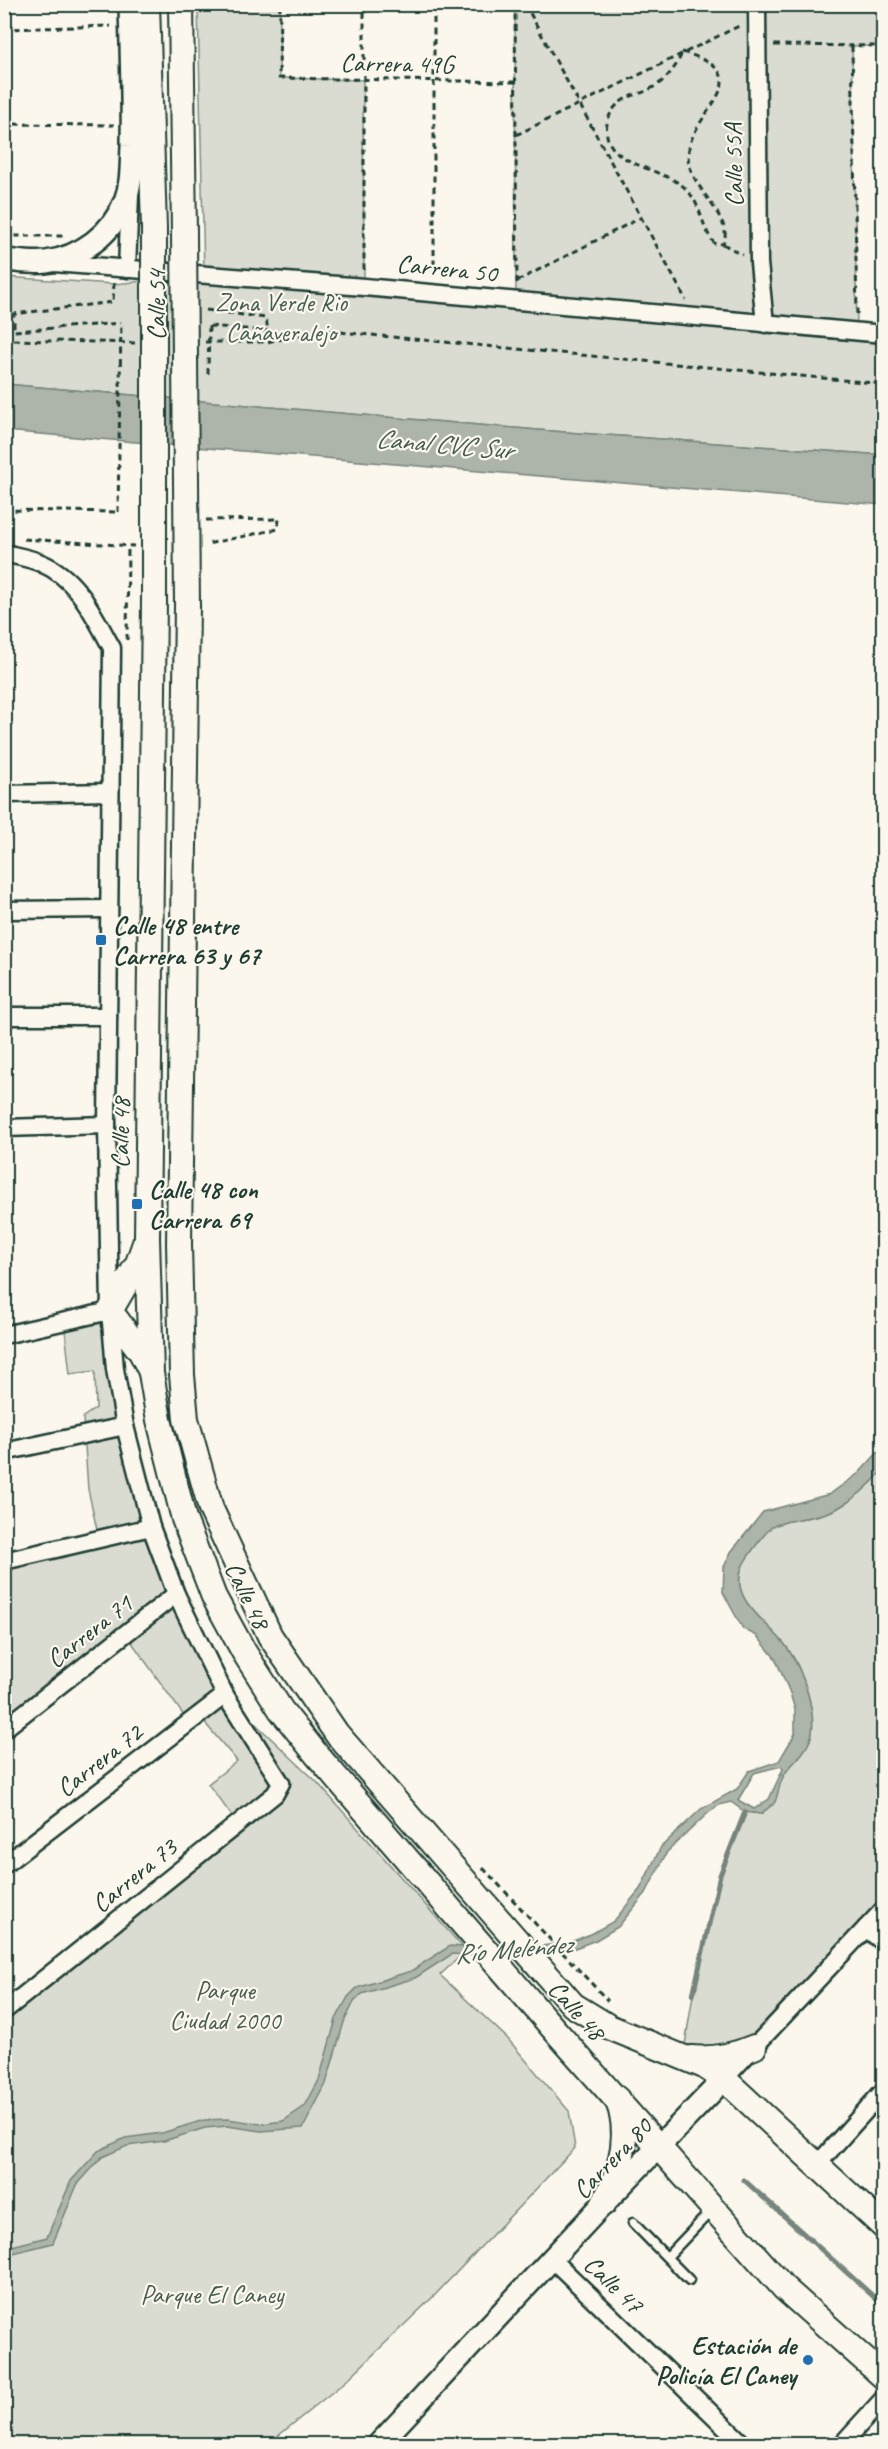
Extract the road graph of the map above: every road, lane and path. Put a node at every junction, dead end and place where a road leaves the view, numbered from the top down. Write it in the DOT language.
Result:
graph roads {
  1 [pos="130,4"];
  2 [pos="147,4"];
  3 [pos="181,4"];
  4 [pos="280,4"];
  5 [pos="364,4"];
  6 [pos="434,4"];
  7 [pos="515,4"];
  8 [pos="525,4"];
  9 [pos="757,11"];
  10 [pos="119,26"];
  11 [pos="4,28"];
  12 [pos="756,45"];
  13 [pos="852,46"];
  14 [pos="884,46"];
  15 [pos="682,52"];
  16 [pos="363,80"];
  17 [pos="433,82"];
  18 [pos="516,82"];
  19 [pos="578,103"];
  20 [pos="4,124"];
  21 [pos="118,125"];
  22 [pos="516,135"];
  23 [pos="130,180"];
  24 [pos="640,218"];
  25 [pos="4,236"];
  26 [pos="66,236"];
  27 [pos="4,260"];
  28 [pos="44,262"];
  29 [pos="121,268"];
  30 [pos="517,281"];
  31 [pos="364,287"];
  32 [pos="434,295"];
  33 [pos="516,302"];
  34 [pos="205,310"];
  35 [pos="696,318"];
  36 [pos="765,324"];
  37 [pos="209,326"];
  38 [pos="857,332"];
  39 [pos="884,334"];
  40 [pos="4,337"];
  41 [pos="195,342"];
  42 [pos="136,343"];
  43 [pos="884,384"];
  44 [pos="4,510"];
  45 [pos="4,553"];
  46 [pos="154,600"];
  47 [pos="187,606"];
  48 [pos="110,792"];
  49 [pos="4,794"];
  50 [pos="109,909"];
  51 [pos="4,910"];
  52 [pos="4,1016"];
  53 [pos="108,1016"];
  54 [pos="107,1125"];
  55 [pos="4,1128"];
  56 [pos="147,1238"];
  57 [pos="110,1311"];
  58 [pos="4,1335"];
  59 [pos="151,1373"];
  60 [pos="125,1426"];
  61 [pos="4,1452"];
  62 [pos="151,1527"];
  63 [pos="4,1561"];
  64 [pos="176,1594"];
  65 [pos="225,1695"];
  66 [pos="4,1729"];
  67 [pos="274,1772"];
  68 [pos="479,1863"];
  69 [pos="4,1865"];
  70 [pos="884,1909"];
  71 [pos="866,1928"];
  72 [pos="884,1943"];
  73 [pos="614,2007"];
  74 [pos="4,2011"];
  75 [pos="754,2047"];
  76 [pos="682,2057"];
  77 [pos="724,2079"];
  78 [pos="884,2090"];
  79 [pos="616,2097"];
  80 [pos="660,2146"];
  81 [pos="816,2166"];
  82 [pos="604,2203"];
  83 [pos="714,2207"];
  84 [pos="633,2223"];
  85 [pos="884,2226"];
  86 [pos="667,2257"];
  87 [pos="553,2260"];
  88 [pos="690,2280"];
  89 [pos="884,2377"];
  90 [pos="884,2398"];
  91 [pos="379,2445"];
  92 [pos="743,2445"];
  93 [pos="842,2445"];
  1 -- 23 [label="street, Calle 54"];
  2 -- 46 [label="main road, Calle 54, bridge"];
  3 -- 47 [label="main road, Calle 54, bridge"];
  4 -- 16 [label="path, Carrera 49G"];
  5 -- 16 [label="path"];
  6 -- 17 [label="path"];
  7 -- 18 [label="path"];
  8 -- 19 [label="path"];
  9 -- 12 [label="street, Calle 55A"];
  9 -- 15 [label="path"];
  10 -- 11 [label="path"];
  12 -- 13 [label="path"];
  12 -- 36 [label="street, Calle 55A"];
  13 -- 14 [label="path"];
  13 -- 38 [label="path"];
  15 -- 15 [label="path"];
  15 -- 19 [label="path"];
  16 -- 17 [label="path, Carrera 49G"];
  16 -- 31 [label="path"];
  17 -- 18 [label="path, Carrera 49G"];
  17 -- 32 [label="path"];
  18 -- 22 [label="path"];
  19 -- 22 [label="path"];
  19 -- 24 [label="path"];
  20 -- 21 [label="path"];
  22 -- 30 [label="path"];
  23 -- 28 [label="street"];
  23 -- 29 [label="street, Calle 54"];
  24 -- 30 [label="path"];
  24 -- 35 [label="path"];
  25 -- 26 [label="path"];
  27 -- 28 [label="street, Carrera 50"];
  28 -- 29 [label="street, Carrera 50"];
  29 -- 31 [label="street, Carrera 50"];
  29 -- 44 [label="path, bridge"];
  30 -- 33 [label="path"];
  31 -- 32 [label="street, Carrera 50"];
  32 -- 33 [label="street, Carrera 50"];
  33 -- 35 [label="street, Carrera 50"];
  34 -- 37 [label="path"];
  35 -- 36 [label="street, Carrera 50"];
  36 -- 38 [label="street, Carrera 50"];
  38 -- 39 [label="street, Carrera 50"];
  40 -- 42 [label="path"];
  41 -- 43 [label="path"];
  45 -- 48 [label="street, Calle 48"];
  46 -- 56 [label="main road, Calle 48"];
  47 -- 76 [label="main road, Calle 48"];
  48 -- 49 [label="street"];
  48 -- 50 [label="street, Calle 48"];
  50 -- 51 [label="street"];
  50 -- 53 [label="street, Calle 48"];
  52 -- 53 [label="street"];
  53 -- 54 [label="street, Calle 48"];
  54 -- 55 [label="street"];
  54 -- 57 [label="street, Calle 48"];
  56 -- 57 [label="main road"];
  56 -- 59 [label="main road, Calle 48"];
  57 -- 58 [label="street"];
  57 -- 59 [label="main road"];
  57 -- 60 [label="street, Calle 48"];
  59 -- 79 [label="main road, Calle 48"];
  60 -- 61 [label="street"];
  60 -- 62 [label="street, Calle 48"];
  62 -- 63 [label="street"];
  62 -- 64 [label="street, Calle 48"];
  64 -- 65 [label="street, Calle 48"];
  64 -- 66 [label="street, Carrera 71"];
  65 -- 67 [label="street, Calle 48"];
  65 -- 69 [label="street, Carrera 72"];
  67 -- 74 [label="street, Carrera 73"];
  68 -- 73 [label="path"];
  70 -- 71 [label="street, Carrera 80"];
  71 -- 72 [label="street"];
  71 -- 75 [label="street, Carrera 80"];
  75 -- 76 [label="main road"];
  75 -- 77 [label="street, Carrera 80"];
  76 -- 77 [label="main road, Calle 48"];
  77 -- 80 [label="street, Carrera 80"];
  77 -- 81 [label="main road, Calle 48"];
  78 -- 81 [label="street"];
  79 -- 80 [label="main road, Calle 48"];
  79 -- 82 [label="main road"];
  80 -- 82 [label="street, Carrera 80"];
  80 -- 83 [label="main road, Calle 48"];
  81 -- 85 [label="main road, Calle 48"];
  82 -- 87 [label="street, Carrera 80"];
  83 -- 86 [label="lane"];
  83 -- 89 [label="main road, Calle 48"];
  84 -- 86 [label="lane"];
  86 -- 88 [label="lane"];
  87 -- 91 [label="street, Carrera 80"];
  87 -- 92 [label="street, Calle 47"];
  90 -- 93 [label="street"];
}
